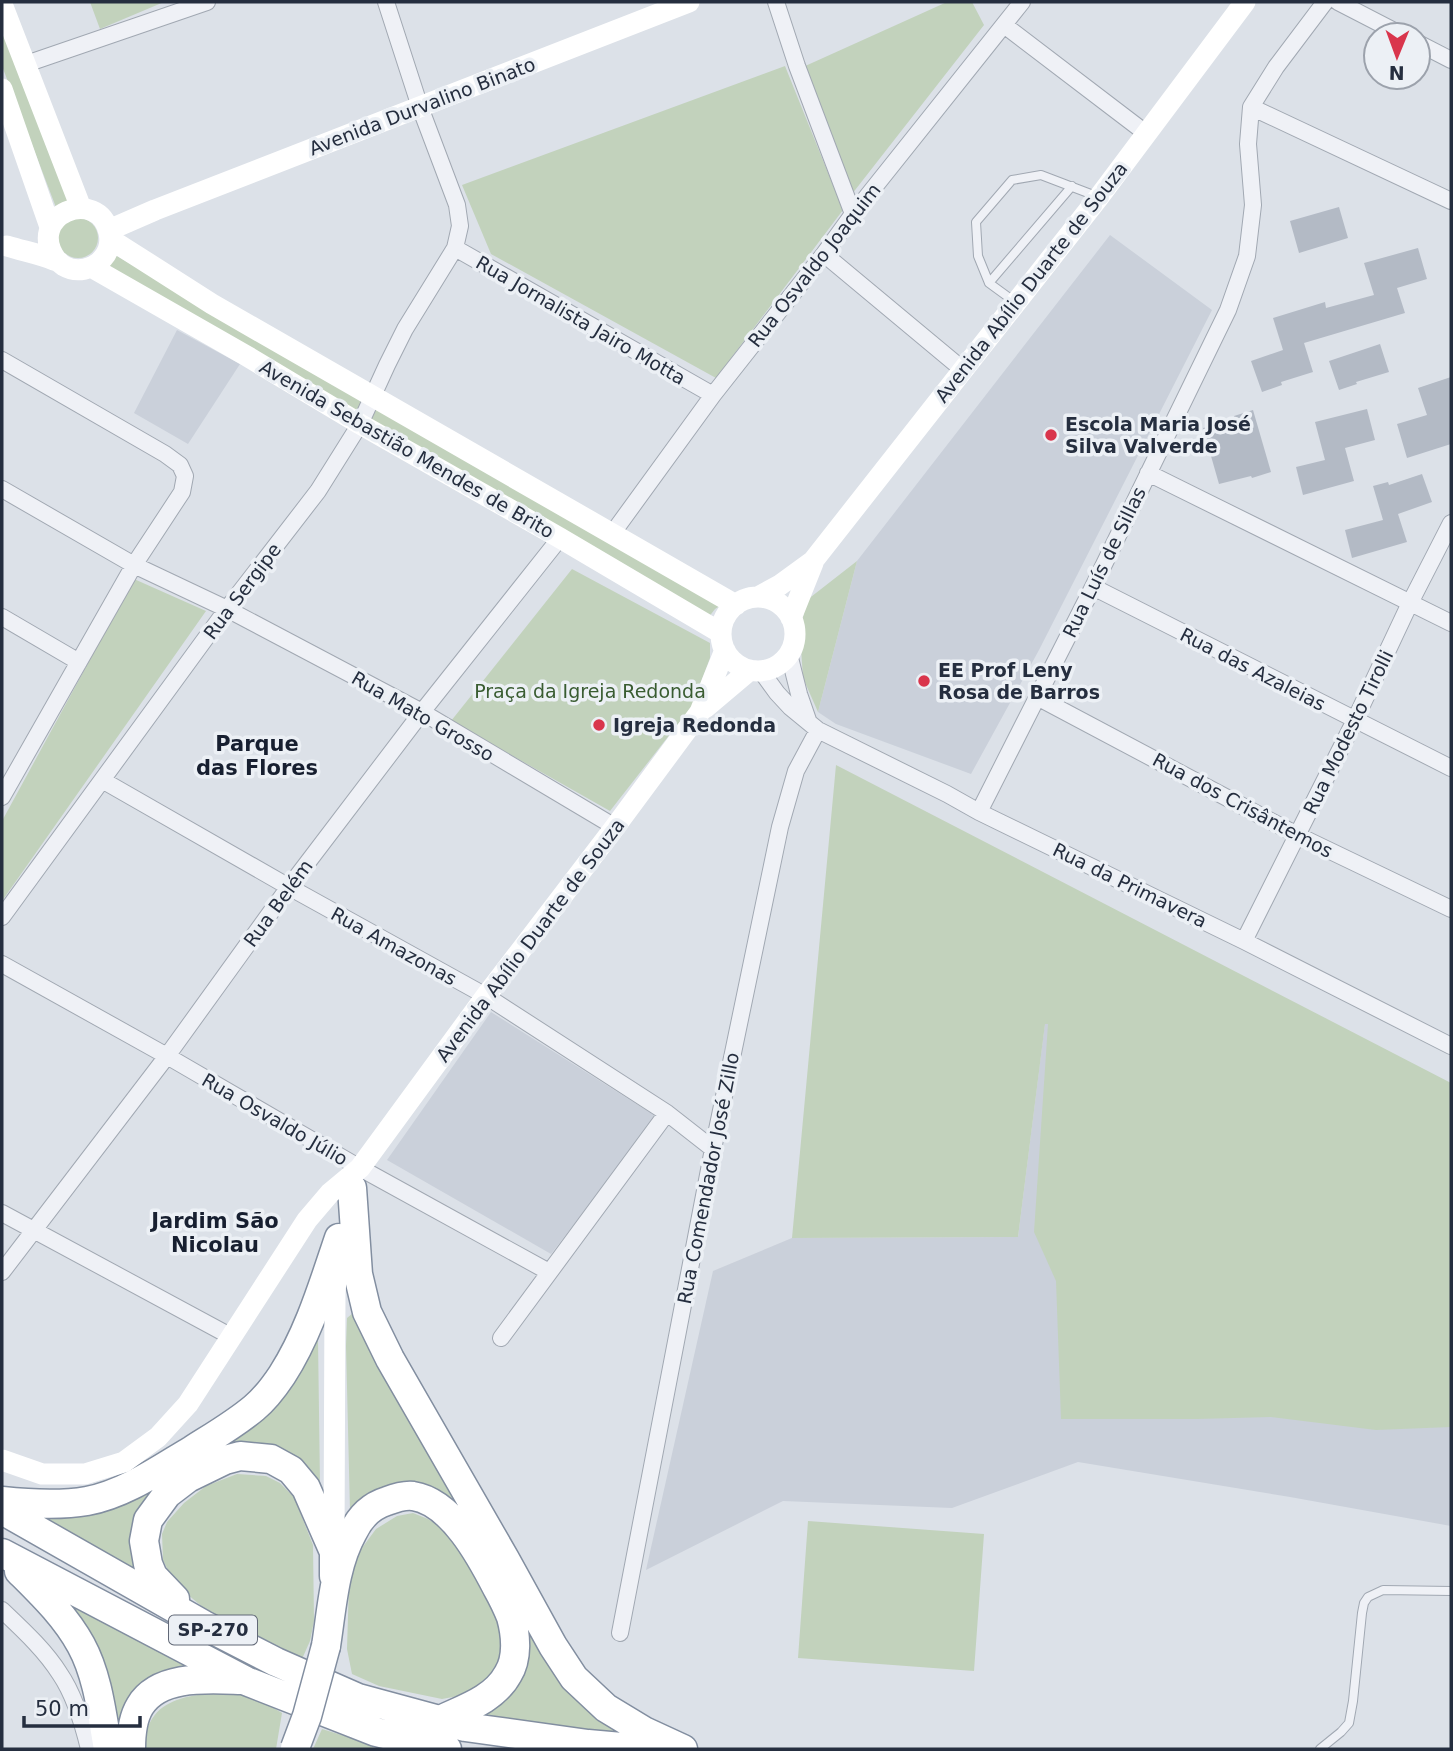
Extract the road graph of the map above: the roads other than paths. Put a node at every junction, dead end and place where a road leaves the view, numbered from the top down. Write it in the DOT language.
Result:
graph roads {
  1 [pos="207,2"];
  2 [pos="386,2"];
  3 [pos="690,2"];
  4 [pos="776,2"];
  5 [pos="1022,2"];
  6 [pos="1245,2"];
  7 [pos="1325,2"];
  8 [pos="1338,2"];
  9 [pos="2,4"];
  10 [pos="1375,21"];
  11 [pos="1004,25"];
  12 [pos="1432,50"];
  13 [pos="1451,60"];
  14 [pos="26,64"];
  15 [pos="2,89"];
  16 [pos="420,107"];
  17 [pos="1251,107"];
  18 [pos="1147,134"];
  19 [pos="1072,186"];
  20 [pos="1099,197"];
  21 [pos="1451,201"];
  22 [pos="853,214"];
  23 [pos="100,223"];
  24 [pos="50,229"];
  25 [pos="5,246"];
  26 [pos="455,248"];
  27 [pos="824,254"];
  28 [pos="57,261"];
  29 [pos="91,267"];
  30 [pos="989,284"];
  31 [pos="1015,302"];
  32 [pos="2,360"];
  33 [pos="962,369"];
  34 [pos="713,395"];
  35 [pos="374,397"];
  36 [pos="360,424"];
  37 [pos="1148,473"];
  38 [pos="2,489"];
  39 [pos="1451,523"];
  40 [pos="612,534"];
  41 [pos="561,538"];
  42 [pos="813,561"];
  43 [pos="134,565"];
  44 [pos="1093,587"];
  45 [pos="758,597"];
  46 [pos="1410,603"];
  47 [pos="736,605"];
  48 [pos="228,609"];
  49 [pos="2,617"];
  50 [pos="791,618"];
  51 [pos="1451,623"];
  52 [pos="723,642"];
  53 [pos="789,654"];
  54 [pos="79,662"];
  55 [pos="756,670"];
  56 [pos="1037,697"];
  57 [pos="422,712"];
  58 [pos="700,712"];
  59 [pos="1355,720"];
  60 [pos="813,726"];
  61 [pos="1451,768"];
  62 [pos="102,780"];
  63 [pos="2,797"];
  64 [pos="979,812"];
  65 [pos="615,827"];
  66 [pos="1297,835"];
  67 [pos="289,887"];
  68 [pos="1451,909"];
  69 [pos="2,917"];
  70 [pos="1244,941"];
  71 [pos="2,964"];
  72 [pos="486,996"];
  73 [pos="1451,1046"];
  74 [pos="167,1056"];
  75 [pos="667,1113"];
  76 [pos="713,1149"];
  77 [pos="356,1178"];
  78 [pos="2,1213"];
  79 [pos="33,1231"];
  80 [pos="339,1238"];
  81 [pos="2,1272"];
  82 [pos="549,1272"];
  83 [pos="230,1336"];
  84 [pos="501,1338"];
  85 [pos="2,1460"];
  86 [pos="2,1501"];
  87 [pos="2,1510"];
  88 [pos="334,1552"];
  89 [pos="2,1554"];
  90 [pos="335,1589"];
  91 [pos="1451,1591"];
  92 [pos="2,1610"];
  93 [pos="204,1625"];
  94 [pos="620,1633"];
  95 [pos="246,1681"];
  96 [pos="438,1721"];
  97 [pos="376,1732"];
  98 [pos="89,1749"];
  99 [pos="108,1749"];
  100 [pos="131,1749"];
  101 [pos="295,1749"];
  102 [pos="404,1749"];
  103 [pos="447,1749"];
  104 [pos="644,1749"];
  105 [pos="683,1749"];
  106 [pos="1320,1749"];
  1 -- 14 [label="street"];
  2 -- 16 [label="street, Rua Jornalista Jairo Motta"];
  3 -- 16 [label="main road, Avenida Durvalino Binato"];
  4 -- 22 [label="street"];
  5 -- 11 [label="street, Rua Osvaldo Joaquim"];
  6 -- 18 [label="main road, Avenida Abílio Duarte de Souza"];
  7 -- 17 [label="street, Rua Luís de Sillas"];
  8 -- 10 [label="street"];
  9 -- 14 [label="main road"];
  11 -- 18 [label="street"];
  11 -- 22 [label="street, Rua Osvaldo Joaquim"];
  12 -- 13 [label="street"];
  14 -- 23 [label="main road"];
  15 -- 24 [label="main road"];
  16 -- 23 [label="main road, Avenida Durvalino Binato"];
  16 -- 26 [label="street, Rua Jornalista Jairo Motta"];
  17 -- 21 [label="street"];
  17 -- 37 [label="street, Rua Luís de Sillas"];
  18 -- 20 [label="main road, Avenida Abílio Duarte de Souza"];
  19 -- 20 [label="lane"];
  19 -- 30 [label="lane"];
  19 -- 30 [label="lane"];
  20 -- 31 [label="main road, Avenida Abílio Duarte de Souza"];
  22 -- 27 [label="street, Rua Osvaldo Joaquim"];
  23 -- 24 [label="main road"];
  23 -- 29 [label="main road"];
  23 -- 35 [label="main road, Avenida Sebastião Mendes de Brito"];
  24 -- 25 [label="main road"];
  24 -- 28 [label="main road"];
  25 -- 28 [label="main road"];
  26 -- 34 [label="street, Rua Jornalista Jairo Motta"];
  26 -- 35 [label="street, Rua Sergipe"];
  27 -- 33 [label="street"];
  27 -- 34 [label="street, Rua Osvaldo Joaquim"];
  28 -- 29 [label="main road"];
  29 -- 36 [label="main road, Avenida Sebastião Mendes de Brito"];
  30 -- 31 [label="lane"];
  31 -- 33 [label="main road, Avenida Abílio Duarte de Souza"];
  32 -- 43 [label="street"];
  33 -- 42 [label="main road, Avenida Abílio Duarte de Souza"];
  34 -- 40 [label="street, Rua Osvaldo Joaquim"];
  35 -- 36 [label="street, Rua Sergipe"];
  35 -- 40 [label="main road, Avenida Sebastião Mendes de Brito"];
  36 -- 41 [label="main road, Avenida Sebastião Mendes de Brito"];
  36 -- 48 [label="street, Rua Sergipe"];
  37 -- 44 [label="street, Rua Luís de Sillas"];
  37 -- 46 [label="street"];
  38 -- 43 [label="street, Rua Mato Grosso"];
  39 -- 46 [label="street, Rua Modesto Tirolli"];
  40 -- 47 [label="main road, Avenida Sebastião Mendes de Brito"];
  41 -- 52 [label="main road, Avenida Sebastião Mendes de Brito"];
  41 -- 57 [label="street, Rua Belém"];
  42 -- 45 [label="main road, Avenida Abílio Duarte de Souza"];
  42 -- 50 [label="main road, Avenida Abílio Duarte de Souza"];
  43 -- 48 [label="street, Rua Mato Grosso"];
  43 -- 54 [label="street"];
  44 -- 56 [label="street, Rua Luís de Sillas"];
  44 -- 59 [label="street, Rua das Azaleias"];
  45 -- 47 [label="main road"];
  45 -- 50 [label="main road"];
  46 -- 51 [label="street"];
  46 -- 59 [label="street, Rua Modesto Tirolli"];
  47 -- 52 [label="main road"];
  48 -- 57 [label="street, Rua Mato Grosso"];
  48 -- 62 [label="street, Rua Sergipe"];
  49 -- 54 [label="street"];
  50 -- 53 [label="main road"];
  52 -- 55 [label="main road"];
  52 -- 58 [label="main road, Avenida Abílio Duarte de Souza"];
  53 -- 55 [label="main road"];
  53 -- 60 [label="street"];
  54 -- 63 [label="street"];
  55 -- 58 [label="main road, Avenida Abílio Duarte de Souza"];
  55 -- 60 [label="street, Rua da Primavera"];
  56 -- 64 [label="street, Rua Luís de Sillas"];
  56 -- 66 [label="street, Rua dos Crisântemos"];
  57 -- 65 [label="street, Rua Mato Grosso"];
  57 -- 67 [label="street, Rua Belém"];
  58 -- 65 [label="main road, Avenida Abílio Duarte de Souza"];
  59 -- 61 [label="street, Rua das Azaleias"];
  59 -- 66 [label="street, Rua Modesto Tirolli"];
  60 -- 64 [label="street, Rua da Primavera"];
  60 -- 76 [label="street, Rua Comendador José Zillo"];
  62 -- 67 [label="street, Rua Amazonas"];
  62 -- 69 [label="street, Rua Sergipe"];
  64 -- 70 [label="street, Rua da Primavera"];
  65 -- 72 [label="main road, Avenida Abílio Duarte de Souza"];
  66 -- 68 [label="street, Rua dos Crisântemos"];
  66 -- 70 [label="street, Rua Modesto Tirolli"];
  67 -- 72 [label="street, Rua Amazonas"];
  67 -- 74 [label="street, Rua Belém"];
  70 -- 73 [label="street, Rua da Primavera"];
  71 -- 74 [label="street, Rua Osvaldo Júlio"];
  72 -- 75 [label="street, Rua Amazonas"];
  72 -- 77 [label="main road, Avenida Abílio Duarte de Souza"];
  74 -- 77 [label="street, Rua Osvaldo Júlio"];
  74 -- 79 [label="street, Rua Belém"];
  75 -- 76 [label="street, Rua Amazonas"];
  75 -- 82 [label="street"];
  76 -- 94 [label="street, Rua Comendador José Zillo"];
  77 -- 80 [label="main road"];
  77 -- 82 [label="street, Rua Osvaldo Júlio"];
  77 -- 83 [label="main road"];
  77 -- 105 [label="highway"];
  78 -- 79 [label="street"];
  79 -- 81 [label="street, Rua Belém"];
  79 -- 83 [label="street"];
  80 -- 86 [label="highway"];
  80 -- 88 [label="main road"];
  82 -- 84 [label="street"];
  83 -- 85 [label="main road"];
  87 -- 93 [label="highway, SP-270"];
  88 -- 90 [label="highway"];
  88 -- 93 [label="highway"];
  89 -- 95 [label="highway, SP-270"];
  89 -- 99 [label="highway"];
  90 -- 96 [label="highway"];
  90 -- 101 [label="highway, bridge"];
  91 -- 106 [label="lane"];
  92 -- 98 [label="street"];
  93 -- 96 [label="highway, SP-270"];
  95 -- 97 [label="highway, SP-270"];
  95 -- 100 [label="highway"];
  96 -- 104 [label="highway, SP-270"];
  97 -- 102 [label="highway"];
  97 -- 103 [label="highway, SP-270"];
}
